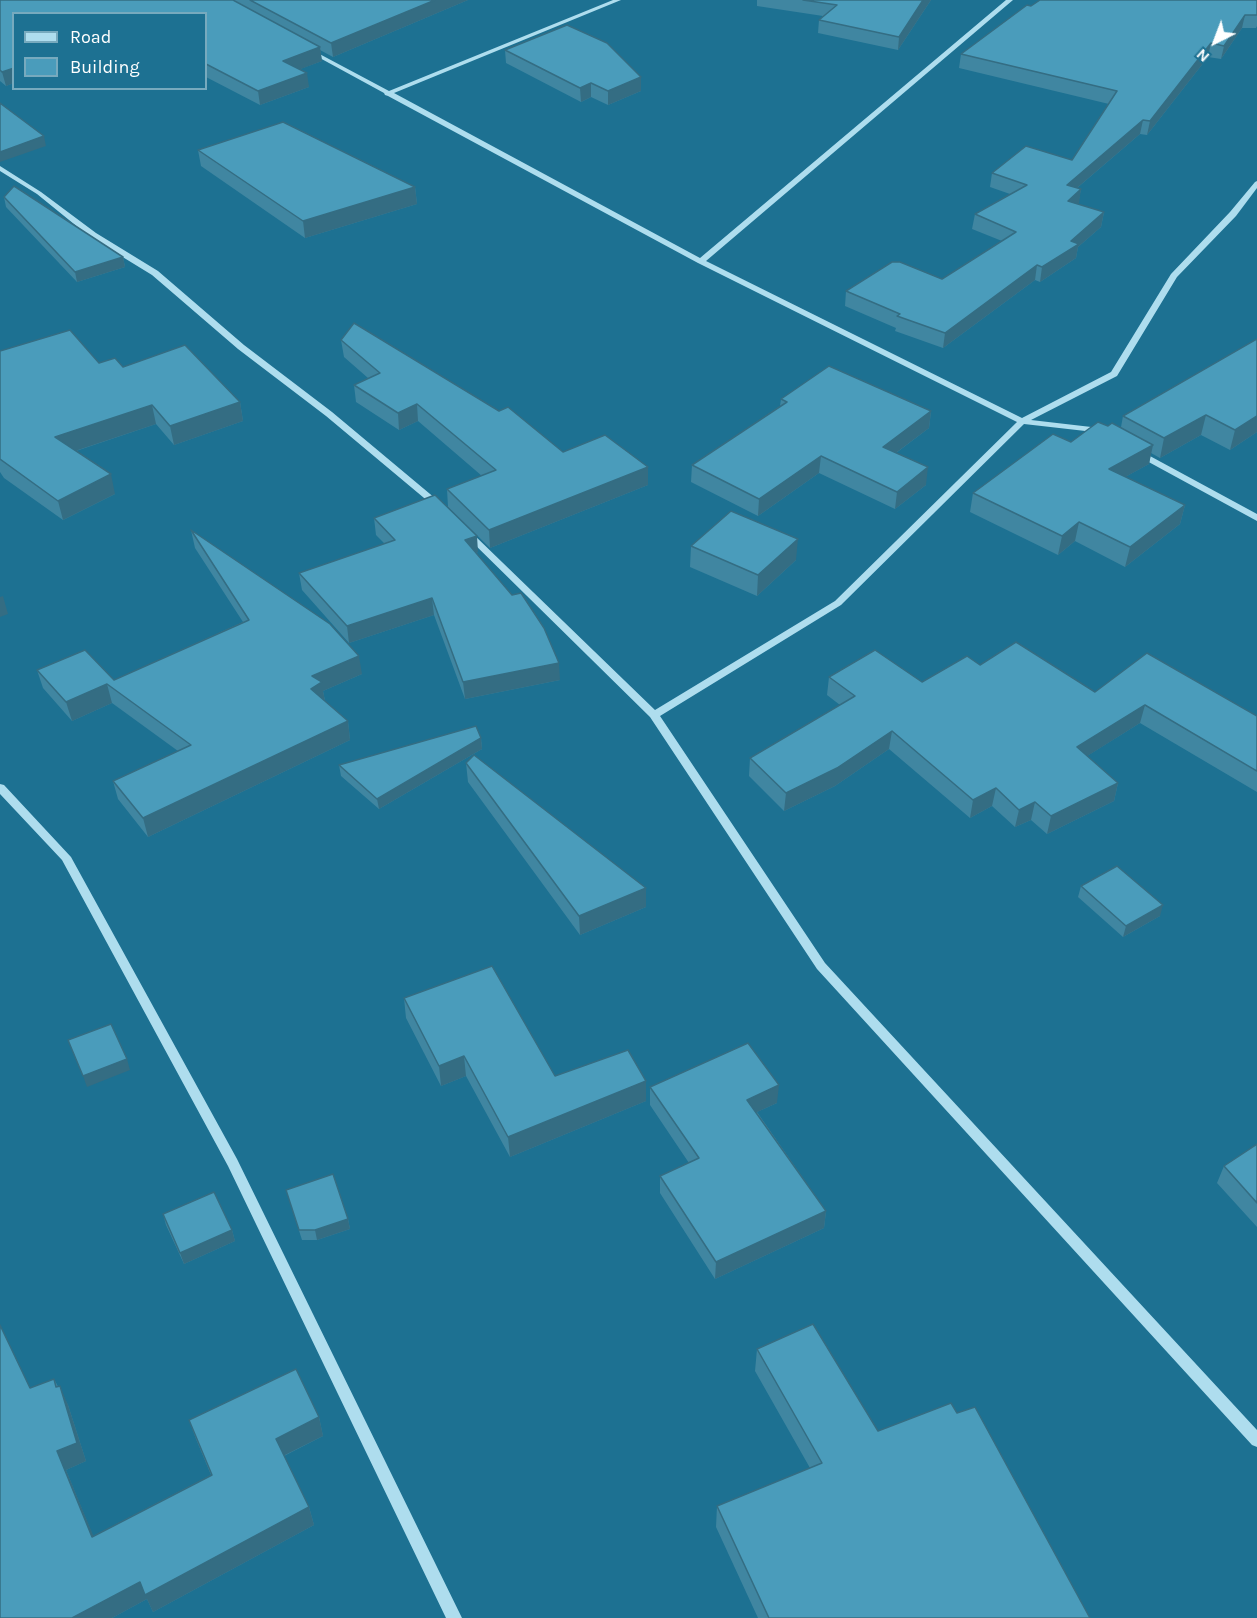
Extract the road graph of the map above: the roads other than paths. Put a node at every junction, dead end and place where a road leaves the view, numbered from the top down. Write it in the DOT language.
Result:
graph roads {
  1 [pos="618,0"];
  2 [pos="1010,0"];
  3 [pos="298,44"];
  4 [pos="387,94"];
  5 [pos="0,168"];
  6 [pos="1257,183"];
  7 [pos="701,261"];
  8 [pos="1022,422"];
  9 [pos="1110,437"];
  10 [pos="1131,449"];
  11 [pos="449,516"];
  12 [pos="1257,518"];
  13 [pos="458,524"];
  14 [pos="654,716"];
  15 [pos="0,788"];
  16 [pos="1257,1440"];
  17 [pos="454,1618"];
  1 -- 4 [label="street"];
  2 -- 7 [label="street"];
  3 -- 4 [label="street"];
  4 -- 7 [label="street"];
  5 -- 11 [label="street"];
  6 -- 8 [label="street"];
  7 -- 8 [label="street"];
  8 -- 9 [label="street"];
  8 -- 14 [label="street"];
  10 -- 12 [label="street"];
  13 -- 14 [label="street"];
  14 -- 16 [label="street"];
  15 -- 17 [label="street"];
}
